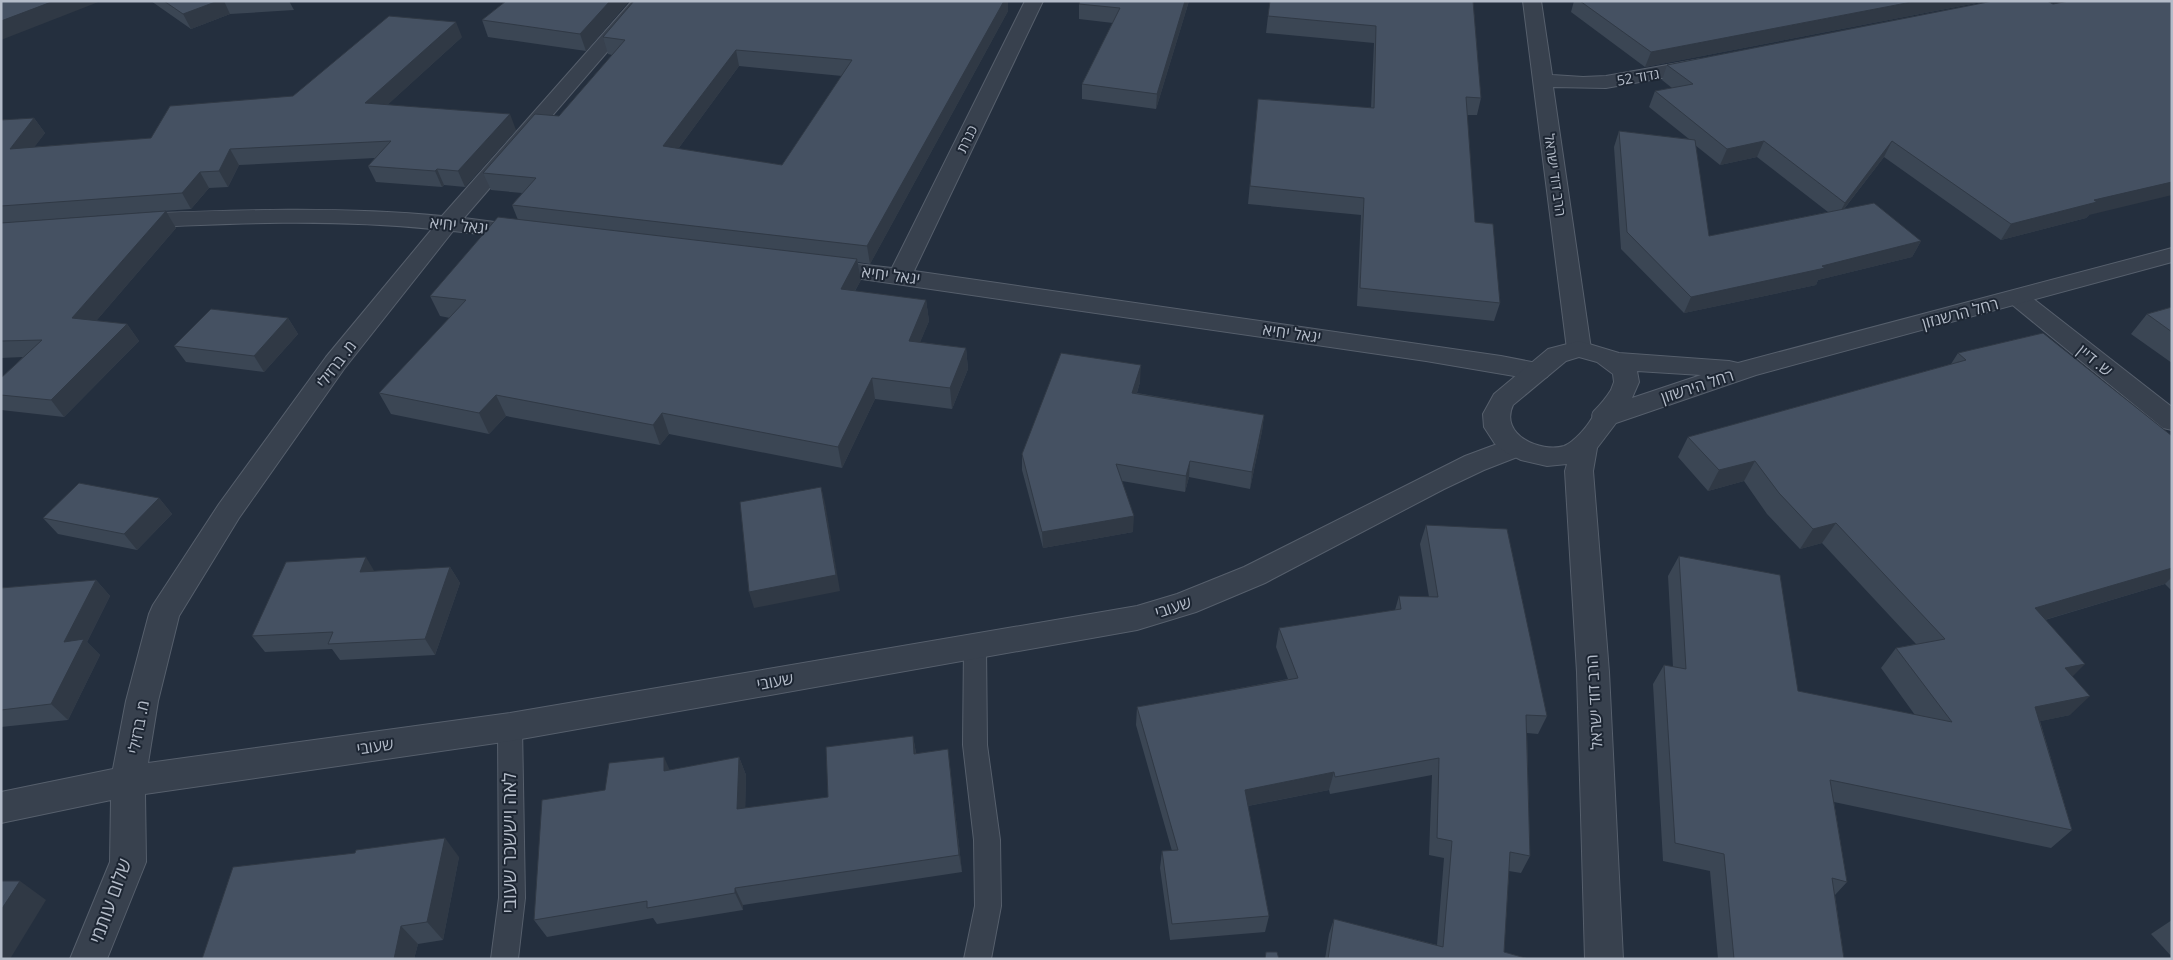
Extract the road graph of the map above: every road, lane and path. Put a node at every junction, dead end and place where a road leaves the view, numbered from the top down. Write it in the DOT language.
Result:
graph roads {
  1 [pos="642,1"];
  2 [pos="1034,1"];
  3 [pos="1532,1"];
  4 [pos="1718,62"];
  5 [pos="1542,80"];
  6 [pos="110,223"];
  7 [pos="448,223"];
  8 [pos="546,235"];
  9 [pos="2172,255"];
  10 [pos="802,265"];
  11 [pos="900,276"];
  12 [pos="2018,298"];
  13 [pos="1579,349"];
  14 [pos="1615,361"];
  15 [pos="1748,369"];
  16 [pos="1538,371"];
  17 [pos="1604,417"];
  18 [pos="2172,421"];
  19 [pos="1584,445"];
  20 [pos="1516,447"];
  21 [pos="975,647"];
  22 [pos="510,727"];
  23 [pos="128,781"];
  24 [pos="1,808"];
  25 [pos="88,959"];
  26 [pos="504,959"];
  27 [pos="977,959"];
  28 [pos="1604,959"];
  1 -- 7 [label="street, מ. ברזילי"];
  2 -- 11 [label="street, כנרת"];
  3 -- 5 [label="street, הרב דוד ישראל"];
  4 -- 5 [label="street, גדוד 52"];
  5 -- 13 [label="street, הרב דוד ישראל"];
  6 -- 7 [label="street, יגאל יחיא"];
  7 -- 8 [label="street, יגאל יחיא"];
  7 -- 23 [label="street, מ. ברזילי"];
  9 -- 12 [label="street, רחל הרשנזון"];
  10 -- 11 [label="street, יגאל יחיא"];
  11 -- 16 [label="street, יגאל יחיא"];
  12 -- 15 [label="street, רחל הרשנזון"];
  12 -- 18 [label="street, ש. דיין"];
  13 -- 14 [label="street"];
  13 -- 16 [label="street"];
  14 -- 15 [label="street, רחל הירשזון"];
  14 -- 17 [label="street"];
  15 -- 17 [label="street, רחל הירשזון"];
  16 -- 20 [label="street"];
  17 -- 19 [label="street"];
  19 -- 20 [label="street"];
  19 -- 28 [label="street, הרב דוד ישראל"];
  20 -- 21 [label="street, שעובי"];
  21 -- 22 [label="street, שעובי"];
  21 -- 27 [label="lane"];
  22 -- 23 [label="street, שעובי"];
  22 -- 26 [label="lane, לאה ויששכר שעובי"];
  23 -- 24 [label="street, שעובי"];
  23 -- 25 [label="street, שלום עותמי"];
}
